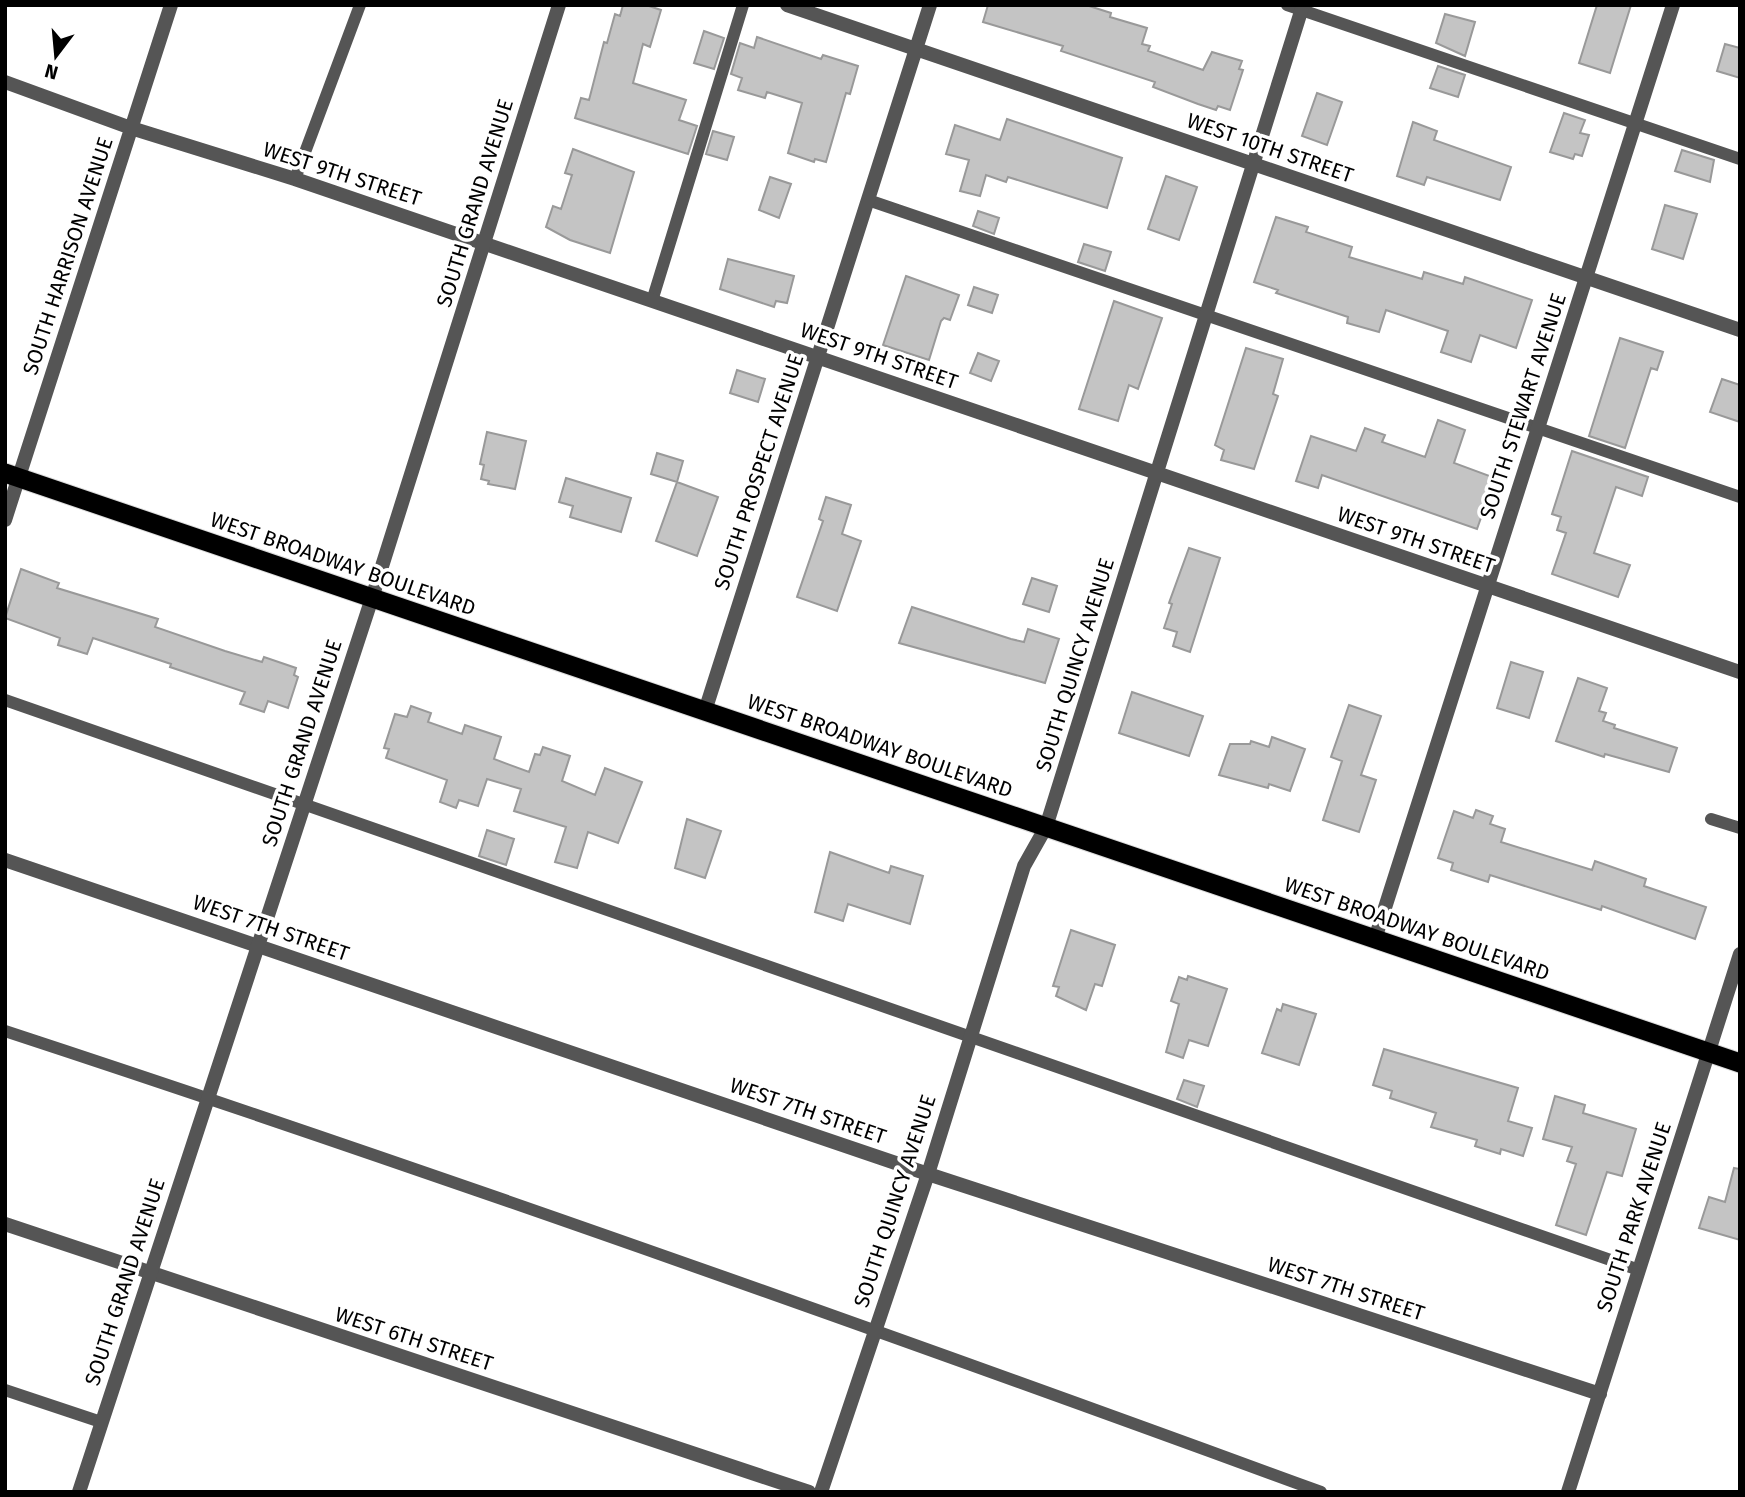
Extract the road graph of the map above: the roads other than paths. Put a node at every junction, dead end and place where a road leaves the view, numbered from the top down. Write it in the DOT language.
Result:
graph roads {
  1 [pos="171,5"];
  2 [pos="360,5"];
  3 [pos="559,5"];
  4 [pos="743,5"];
  5 [pos="787,5"];
  6 [pos="930,5"];
  7 [pos="1287,5"];
  8 [pos="1673,5"];
  9 [pos="1302,8"];
  10 [pos="915,49"];
  11 [pos="5,82"];
  12 [pos="1635,124"];
  13 [pos="131,128"];
  14 [pos="1740,159"];
  15 [pos="1252,163"];
  16 [pos="295,179"];
  17 [pos="868,200"];
  18 [pos="484,243"];
  19 [pos="1586,277"];
  20 [pos="652,301"];
  21 [pos="1205,316"];
  22 [pos="1740,330"];
  23 [pos="818,357"];
  24 [pos="1537,430"];
  25 [pos="1156,473"];
  26 [pos="13,475"];
  27 [pos="1740,496"];
  28 [pos="5,520"];
  29 [pos="1487,586"];
  30 [pos="372,598"];
  31 [pos="1740,672"];
  32 [pos="5,700"];
  33 [pos="705,711"];
  34 [pos="304,804"];
  35 [pos="1711,819"];
  36 [pos="1046,827"];
  37 [pos="1740,828"];
  38 [pos="5,860"];
  39 [pos="1375,939"];
  40 [pos="257,946"];
  41 [pos="1740,954"];
  42 [pos="5,1031"];
  43 [pos="969,1037"];
  44 [pos="1709,1052"];
  45 [pos="1740,1063"];
  46 [pos="207,1097"];
  47 [pos="928,1174"];
  48 [pos="5,1224"];
  49 [pos="1639,1270"];
  50 [pos="150,1273"];
  51 [pos="876,1329"];
  52 [pos="5,1390"];
  53 [pos="1600,1394"];
  54 [pos="102,1422"];
  55 [pos="79,1492"];
  56 [pos="809,1492"];
  57 [pos="821,1492"];
  58 [pos="1321,1492"];
  59 [pos="1568,1492"];
  1 -- 13 [label="street, SOUTH HARRISON AVENUE"];
  2 -- 16 [label="lane"];
  3 -- 18 [label="street, SOUTH GRAND AVENUE"];
  4 -- 20 [label="lane"];
  5 -- 10 [label="street, WEST 10TH STREET"];
  6 -- 10 [label="street, SOUTH PROSPECT AVENUE"];
  7 -- 9 [label="lane"];
  8 -- 12 [label="street, SOUTH STEWART AVENUE"];
  9 -- 12 [label="lane"];
  9 -- 15 [label="street, SOUTH QUINCY AVENUE"];
  10 -- 15 [label="street, WEST 10TH STREET"];
  10 -- 17 [label="street, SOUTH PROSPECT AVENUE"];
  11 -- 13 [label="street, WEST 9TH STREET"];
  12 -- 14 [label="lane"];
  12 -- 19 [label="street, SOUTH STEWART AVENUE"];
  13 -- 16 [label="street, WEST 9TH STREET"];
  13 -- 26 [label="street, SOUTH HARRISON AVENUE"];
  15 -- 19 [label="street, WEST 10TH STREET"];
  15 -- 21 [label="street, SOUTH QUINCY AVENUE"];
  16 -- 18 [label="street, WEST 9TH STREET"];
  17 -- 21 [label="lane"];
  17 -- 23 [label="street, SOUTH PROSPECT AVENUE"];
  18 -- 20 [label="street, WEST 9TH STREET"];
  18 -- 30 [label="street, SOUTH GRAND AVENUE"];
  19 -- 22 [label="street, WEST 10TH STREET"];
  19 -- 24 [label="street, SOUTH STEWART AVENUE"];
  20 -- 23 [label="street, WEST 9TH STREET"];
  21 -- 24 [label="lane"];
  21 -- 25 [label="street, SOUTH QUINCY AVENUE"];
  23 -- 25 [label="street, WEST 9TH STREET"];
  23 -- 33 [label="street, SOUTH PROSPECT AVENUE"];
  24 -- 27 [label="lane"];
  24 -- 29 [label="street, SOUTH STEWART AVENUE"];
  25 -- 29 [label="street, WEST 9TH STREET"];
  25 -- 36 [label="street, SOUTH QUINCY AVENUE"];
  26 -- 28 [label="street, SOUTH HARRISON AVENUE"];
  26 -- 30 [label="highway, WEST BROADWAY BOULEVARD"];
  29 -- 31 [label="street, WEST 9TH STREET"];
  29 -- 39 [label="street, SOUTH STEWART AVENUE"];
  30 -- 33 [label="highway, WEST BROADWAY BOULEVARD"];
  30 -- 34 [label="street, SOUTH GRAND AVENUE"];
  32 -- 34 [label="lane"];
  33 -- 36 [label="highway, WEST BROADWAY BOULEVARD"];
  34 -- 40 [label="street, SOUTH GRAND AVENUE"];
  34 -- 43 [label="lane"];
  35 -- 37 [label="lane"];
  36 -- 39 [label="highway, WEST BROADWAY BOULEVARD"];
  36 -- 43 [label="street, SOUTH QUINCY AVENUE"];
  38 -- 40 [label="street, WEST 7TH STREET"];
  39 -- 44 [label="highway, WEST BROADWAY BOULEVARD"];
  40 -- 46 [label="street, SOUTH GRAND AVENUE"];
  40 -- 47 [label="street, WEST 7TH STREET"];
  41 -- 44 [label="street, SOUTH PARK AVENUE"];
  42 -- 46 [label="lane"];
  43 -- 47 [label="street, SOUTH QUINCY AVENUE"];
  43 -- 49 [label="lane"];
  44 -- 45 [label="highway, WEST BROADWAY BOULEVARD"];
  44 -- 49 [label="street, SOUTH PARK AVENUE"];
  46 -- 50 [label="street, SOUTH GRAND AVENUE"];
  46 -- 51 [label="lane"];
  47 -- 51 [label="street, SOUTH QUINCY AVENUE"];
  47 -- 53 [label="street, WEST 7TH STREET"];
  48 -- 50 [label="street, WEST 6TH STREET"];
  49 -- 53 [label="street, SOUTH PARK AVENUE"];
  50 -- 54 [label="street, SOUTH GRAND AVENUE"];
  50 -- 56 [label="street, WEST 6TH STREET"];
  51 -- 57 [label="street, SOUTH QUINCY AVENUE"];
  51 -- 58 [label="lane"];
  52 -- 54 [label="lane"];
  53 -- 59 [label="street, SOUTH PARK AVENUE"];
  54 -- 55 [label="street, SOUTH GRAND AVENUE"];
}
